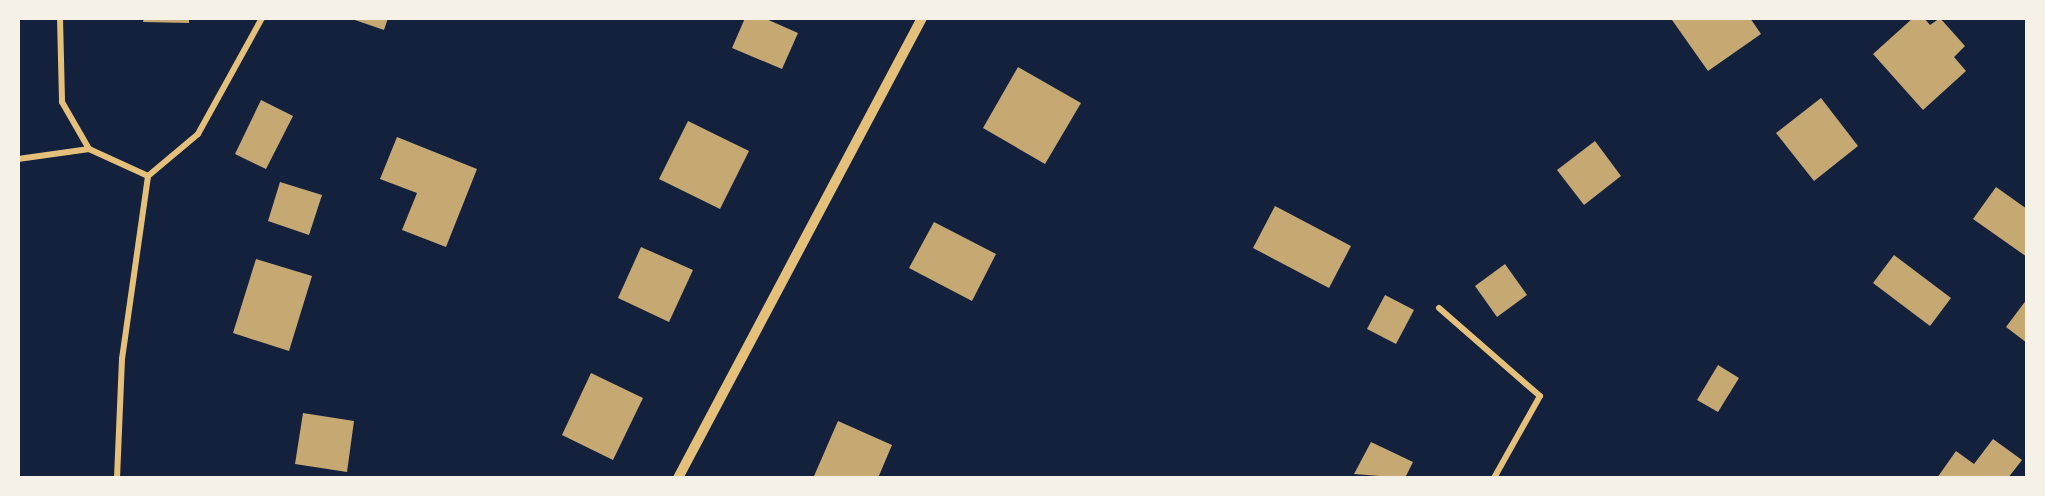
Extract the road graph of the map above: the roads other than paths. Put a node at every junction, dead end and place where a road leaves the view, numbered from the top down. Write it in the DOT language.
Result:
graph roads {
  1 [pos="60,18"];
  2 [pos="262,18"];
  3 [pos="922,18"];
  4 [pos="89,149"];
  5 [pos="18,159"];
  6 [pos="148,176"];
  7 [pos="1439,308"];
  8 [pos="117,478"];
  9 [pos="678,478"];
  10 [pos="1494,478"];
  1 -- 4 [label="street"];
  2 -- 6 [label="street"];
  3 -- 9 [label="street"];
  4 -- 5 [label="street"];
  4 -- 6 [label="street"];
  6 -- 8 [label="street"];
  7 -- 10 [label="street"];
}
